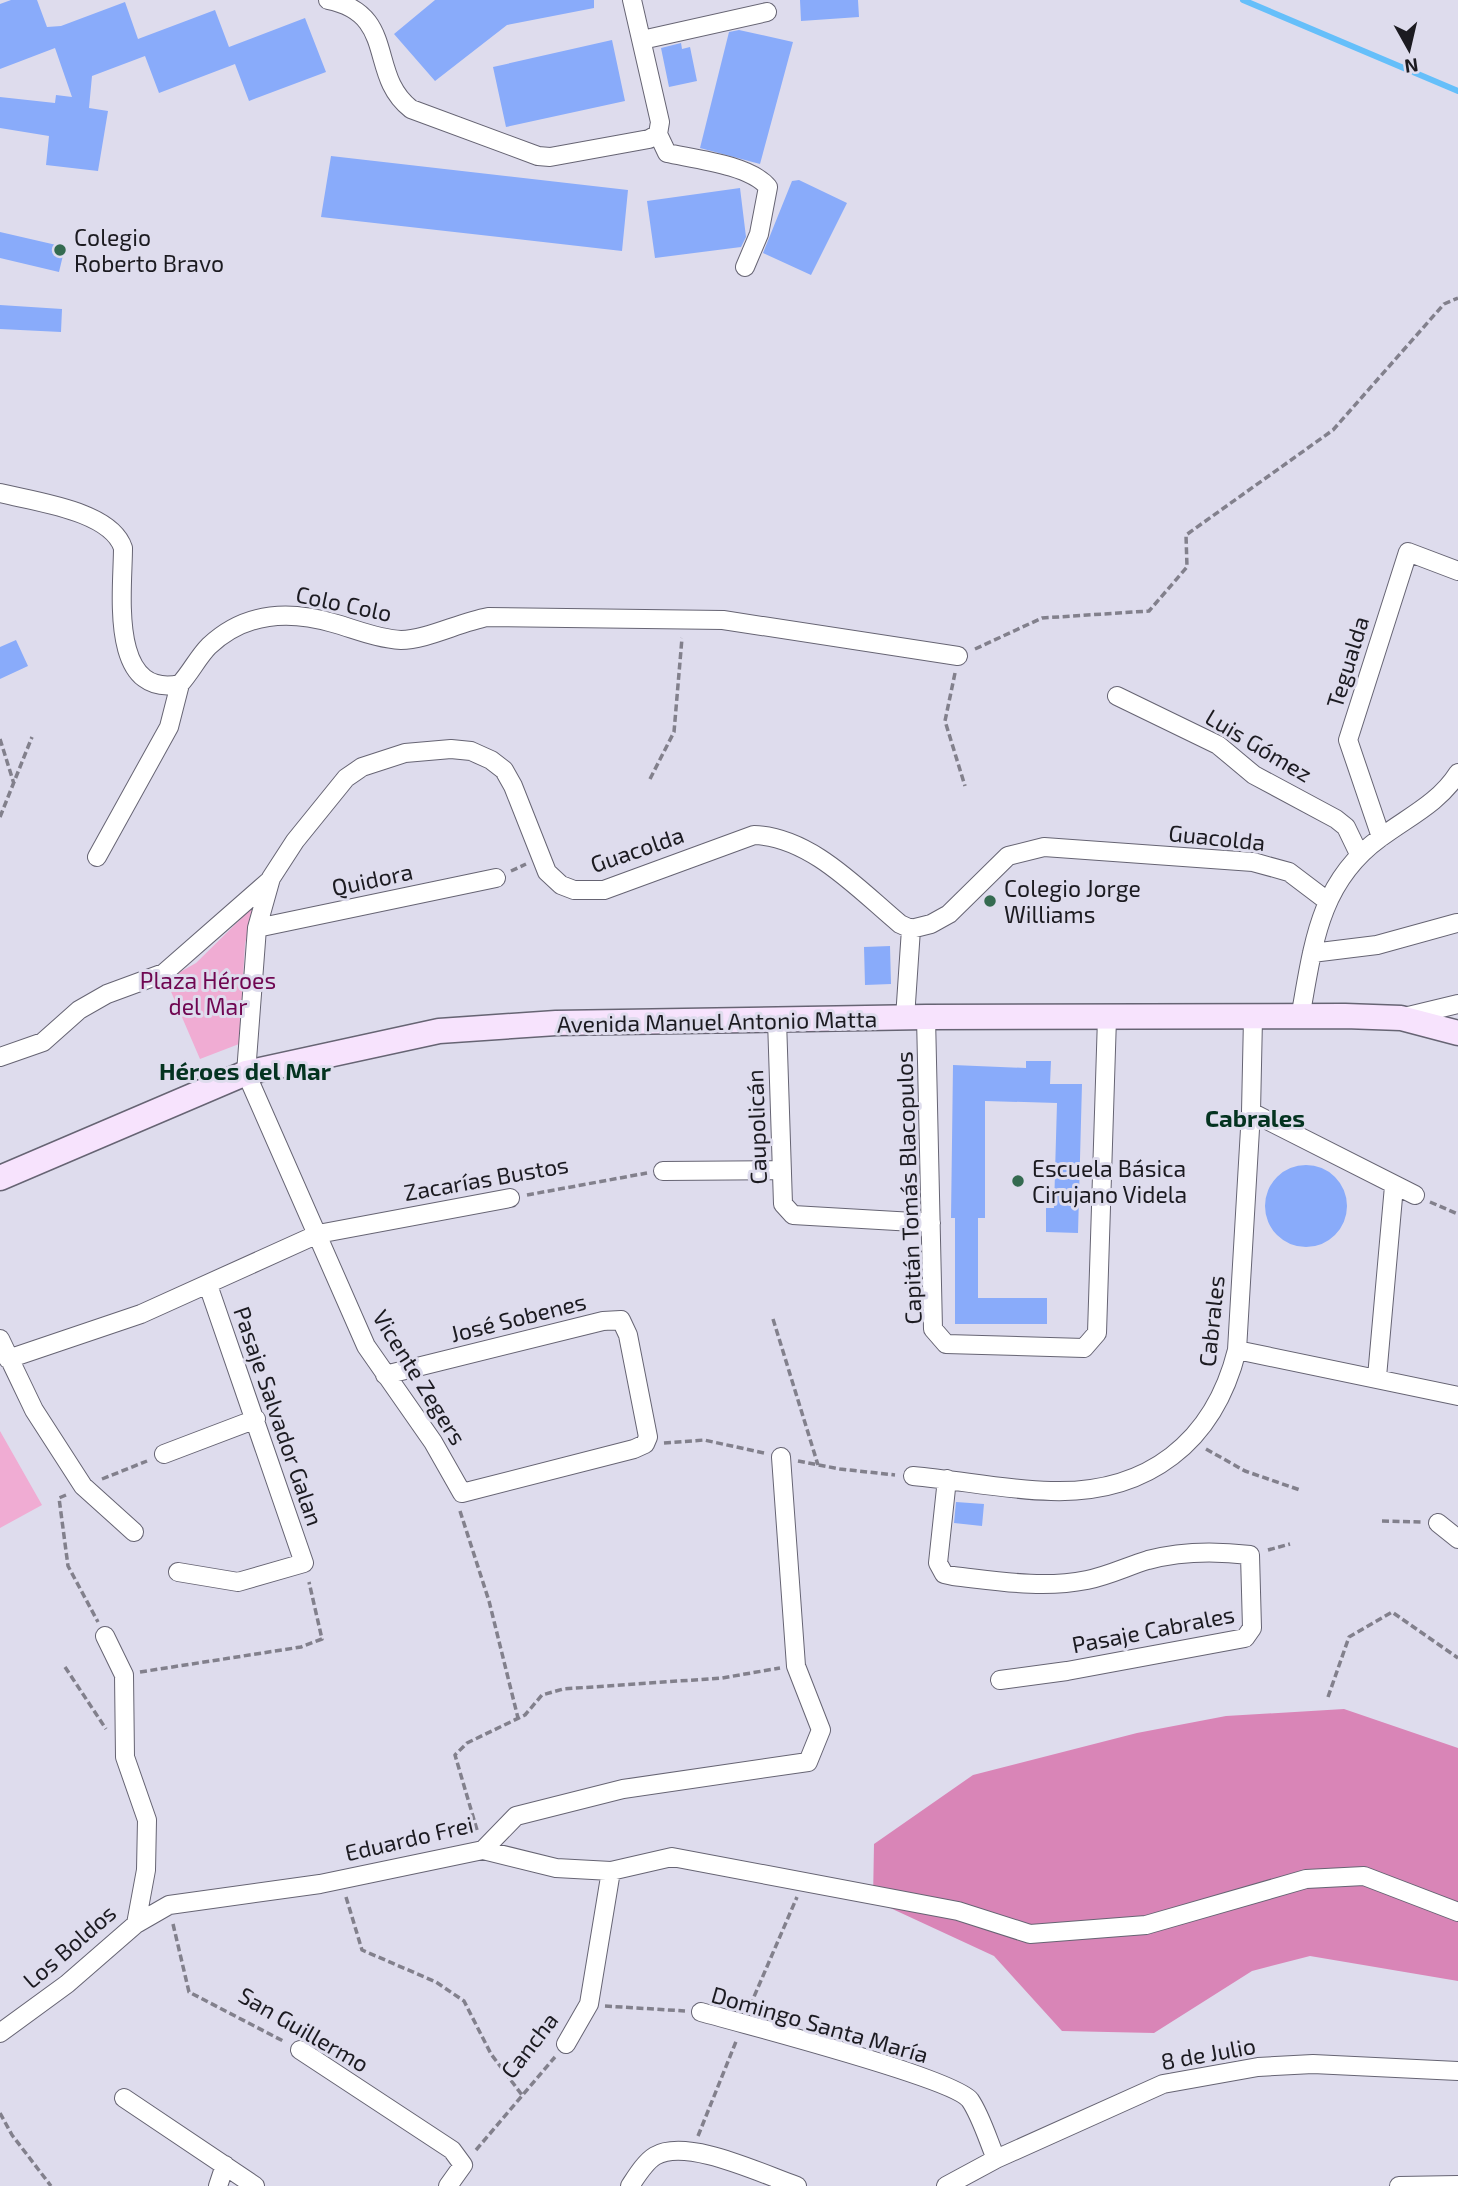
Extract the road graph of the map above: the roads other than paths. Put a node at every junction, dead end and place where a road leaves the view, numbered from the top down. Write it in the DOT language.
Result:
graph roads {
  1 [pos="632,0"];
  2 [pos="342,1"];
  3 [pos="767,12"];
  4 [pos="642,40"];
  5 [pos="658,134"];
  6 [pos="745,267"];
  7 [pos="0,493"];
  8 [pos="1458,571"];
  9 [pos="958,656"];
  10 [pos="180,684"];
  11 [pos="1117,696"];
  12 [pos="1458,773"];
  13 [pos="1381,837"];
  14 [pos="1359,854"];
  15 [pos="97,857"];
  16 [pos="271,878"];
  17 [pos="496,878"];
  18 [pos="1326,900"];
  19 [pos="1457,923"];
  20 [pos="257,928"];
  21 [pos="911,929"];
  22 [pos="1312,953"];
  23 [pos="1458,1004"];
  24 [pos="916,1018"];
  25 [pos="1107,1018"];
  26 [pos="1253,1018"];
  27 [pos="1300,1018"];
  28 [pos="1401,1018"];
  29 [pos="777,1020"];
  30 [pos="1458,1033"];
  31 [pos="0,1057"];
  32 [pos="246,1073"];
  33 [pos="1251,1112"];
  34 [pos="782,1170"];
  35 [pos="663,1171"];
  36 [pos="0,1178"];
  37 [pos="1394,1186"];
  38 [pos="1415,1195"];
  39 [pos="510,1198"];
  40 [pos="931,1223"];
  41 [pos="318,1234"];
  42 [pos="208,1285"];
  43 [pos="0,1339"];
  44 [pos="1237,1350"];
  45 [pos="8,1359"];
  46 [pos="385,1375"];
  47 [pos="1377,1377"];
  48 [pos="1458,1396"];
  49 [pos="256,1419"];
  50 [pos="164,1454"];
  51 [pos="781,1457"];
  52 [pos="913,1476"];
  53 [pos="947,1479"];
  54 [pos="462,1493"];
  55 [pos="1438,1523"];
  56 [pos="134,1532"];
  57 [pos="1458,1539"];
  58 [pos="178,1572"];
  59 [pos="105,1636"];
  60 [pos="1000,1680"];
  61 [pos="483,1850"];
  62 [pos="611,1871"];
  63 [pos="1458,1912"];
  64 [pos="136,1924"];
  65 [pos="701,2012"];
  66 [pos="0,2033"];
  67 [pos="566,2044"];
  68 [pos="300,2050"];
  69 [pos="1458,2071"];
  70 [pos="124,2098"];
  71 [pos="996,2159"];
  72 [pos="225,2165"];
  73 [pos="1458,2185"];
  74 [pos="218,2186"];
  75 [pos="255,2186"];
  76 [pos="448,2186"];
  77 [pos="630,2186"];
  78 [pos="797,2186"];
  79 [pos="946,2186"];
  80 [pos="1399,2186"];
  1 -- 4 [label="street"];
  2 -- 5 [label="street"];
  3 -- 4 [label="street"];
  4 -- 5 [label="street"];
  5 -- 6 [label="street"];
  7 -- 10 [label="street"];
  8 -- 13 [label="street, Tegualda"];
  9 -- 10 [label="street, Colo Colo"];
  10 -- 15 [label="street"];
  11 -- 14 [label="street, Luis Gómez"];
  12 -- 13 [label="street"];
  13 -- 14 [label="street"];
  14 -- 18 [label="street"];
  16 -- 20 [label="street, Guacolda"];
  16 -- 21 [label="street, Guacolda"];
  16 -- 31 [label="street, Guacolda"];
  17 -- 20 [label="street, Quidora"];
  18 -- 21 [label="street, Guacolda"];
  18 -- 22 [label="street"];
  19 -- 22 [label="street"];
  20 -- 32 [label="street, Guacolda"];
  21 -- 24 [label="street"];
  22 -- 27 [label="street"];
  23 -- 28 [label="street"];
  24 -- 25 [label="main road, Avenida Manuel Antonio Matta"];
  24 -- 29 [label="main road, Avenida Manuel Antonio Matta"];
  24 -- 40 [label="street, Capitán Tomás Blacopulos"];
  25 -- 26 [label="main road, Avenida Manuel Antonio Matta"];
  25 -- 40 [label="street, Capitán Tomás Blacopulos"];
  26 -- 27 [label="main road, Avenida Manuel Antonio Matta"];
  26 -- 33 [label="street, Cabrales"];
  27 -- 28 [label="main road, Avenida Manuel Antonio Matta"];
  28 -- 30 [label="main road, Avenida Manuel Antonio Matta"];
  29 -- 32 [label="main road, Avenida Manuel Antonio Matta"];
  29 -- 34 [label="street, Caupolicán"];
  32 -- 36 [label="main road, Avenida Manuel Antonio Matta"];
  32 -- 41 [label="street, Vicente Zegers"];
  33 -- 37 [label="street"];
  33 -- 44 [label="street, Cabrales"];
  34 -- 35 [label="street"];
  34 -- 40 [label="street, Caupolicán"];
  37 -- 38 [label="street"];
  37 -- 47 [label="street"];
  39 -- 41 [label="street, Zacarías Bustos"];
  41 -- 42 [label="street, Zacarías Bustos"];
  41 -- 46 [label="street, Vicente Zegers"];
  42 -- 45 [label="street, Zacarías Bustos"];
  42 -- 49 [label="street, Pasaje Salvador Galan"];
  43 -- 45 [label="street"];
  44 -- 47 [label="street"];
  44 -- 53 [label="street, Cabrales"];
  45 -- 56 [label="street"];
  46 -- 54 [label="street, Vicente Zegers"];
  46 -- 54 [label="street, José Sobenes"];
  47 -- 48 [label="street"];
  49 -- 50 [label="street"];
  49 -- 58 [label="street, Pasaje Salvador Galan"];
  51 -- 61 [label="street, Eduardo Frei"];
  52 -- 53 [label="street, Cabrales"];
  53 -- 60 [label="street, Pasaje Cabrales"];
  55 -- 57 [label="street"];
  59 -- 64 [label="street, Los Boldos"];
  61 -- 62 [label="street"];
  61 -- 64 [label="street, Eduardo Frei"];
  62 -- 63 [label="street"];
  62 -- 67 [label="street, Cancha"];
  64 -- 66 [label="street, Los Boldos"];
  65 -- 71 [label="street, Domingo Santa María"];
  68 -- 76 [label="street, San Guillermo"];
  69 -- 71 [label="street, 8 de Julio"];
  70 -- 72 [label="street"];
  71 -- 79 [label="street, 8 de Julio"];
  72 -- 74 [label="street"];
  72 -- 75 [label="street"];
  73 -- 80 [label="street"];
  77 -- 78 [label="street"];
}
